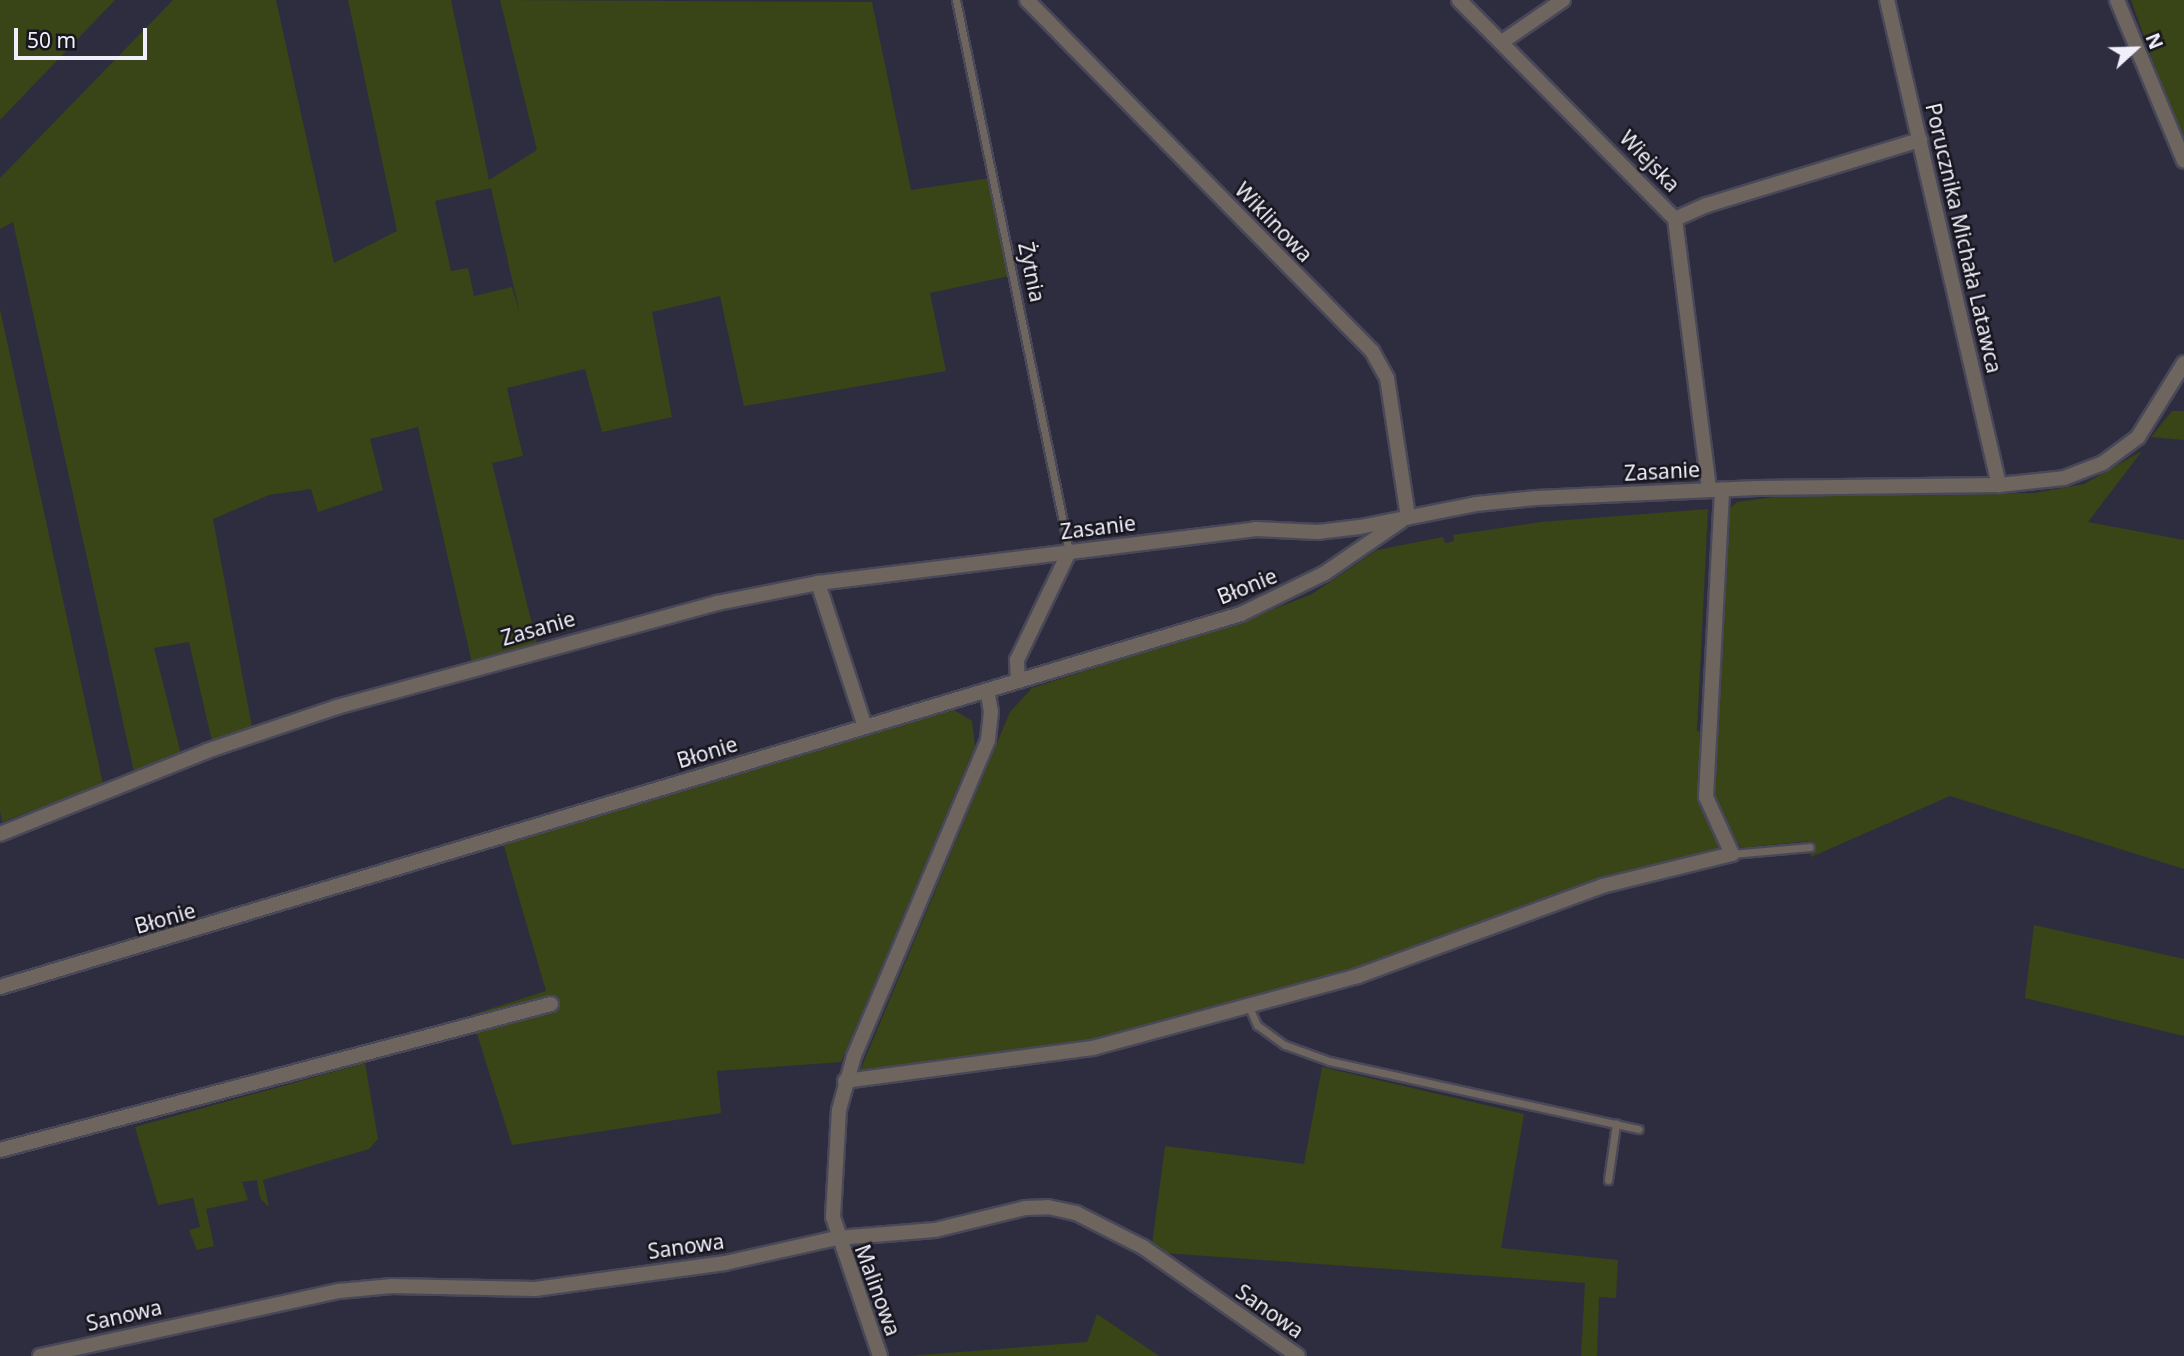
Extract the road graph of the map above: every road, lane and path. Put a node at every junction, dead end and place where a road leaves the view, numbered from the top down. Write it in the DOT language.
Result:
graph roads {
  1 [pos="956,0"];
  2 [pos="1027,0"];
  3 [pos="1459,0"];
  4 [pos="1563,0"];
  5 [pos="1888,0"];
  6 [pos="2117,0"];
  7 [pos="1502,42"];
  8 [pos="1920,140"];
  9 [pos="2184,161"];
  10 [pos="1675,219"];
  11 [pos="2184,363"];
  12 [pos="1999,485"];
  13 [pos="1716,490"];
  14 [pos="1408,517"];
  15 [pos="1069,552"];
  16 [pos="818,583"];
  17 [pos="1018,681"];
  18 [pos="987,690"];
  19 [pos="865,727"];
  20 [pos="0,834"];
  21 [pos="1810,847"];
  22 [pos="1732,853"];
  23 [pos="0,987"];
  24 [pos="551,1004"];
  25 [pos="1248,1006"];
  26 [pos="845,1081"];
  27 [pos="1616,1124"];
  28 [pos="1639,1129"];
  29 [pos="0,1150"];
  30 [pos="1608,1180"];
  31 [pos="837,1238"];
  32 [pos="80,1352"];
  33 [pos="40,1356"];
  34 [pos="880,1356"];
  35 [pos="1298,1356"];
  1 -- 15 [label="lane, Żytnia"];
  2 -- 14 [label="street, Wiklinowa"];
  3 -- 7 [label="street, Wiejska"];
  4 -- 7 [label="street"];
  5 -- 8 [label="street, Porucznika Michała Latawca"];
  6 -- 9 [label="street"];
  7 -- 10 [label="street, Wiejska"];
  8 -- 10 [label="street"];
  8 -- 12 [label="street, Porucznika Michała Latawca"];
  10 -- 13 [label="street, Wiejska"];
  11 -- 12 [label="street, Zasanie"];
  12 -- 13 [label="street, Zasanie"];
  13 -- 14 [label="street, Zasanie"];
  13 -- 22 [label="street, Wiejska"];
  14 -- 15 [label="street, Zasanie"];
  14 -- 17 [label="street, Błonie"];
  15 -- 16 [label="street, Zasanie"];
  15 -- 17 [label="street"];
  16 -- 19 [label="street"];
  16 -- 20 [label="street, Zasanie"];
  17 -- 18 [label="street, Błonie"];
  18 -- 19 [label="street, Błonie"];
  18 -- 26 [label="street, Malinowa"];
  19 -- 23 [label="street, Błonie"];
  21 -- 22 [label="lane"];
  22 -- 25 [label="street"];
  24 -- 29 [label="street"];
  25 -- 26 [label="street"];
  25 -- 27 [label="lane"];
  26 -- 31 [label="street, Malinowa"];
  27 -- 28 [label="lane"];
  27 -- 30 [label="lane"];
  31 -- 32 [label="street, Sanowa"];
  31 -- 34 [label="street, Malinowa"];
  31 -- 35 [label="street, Sanowa"];
  32 -- 33 [label="street, Sanowa"];
}
